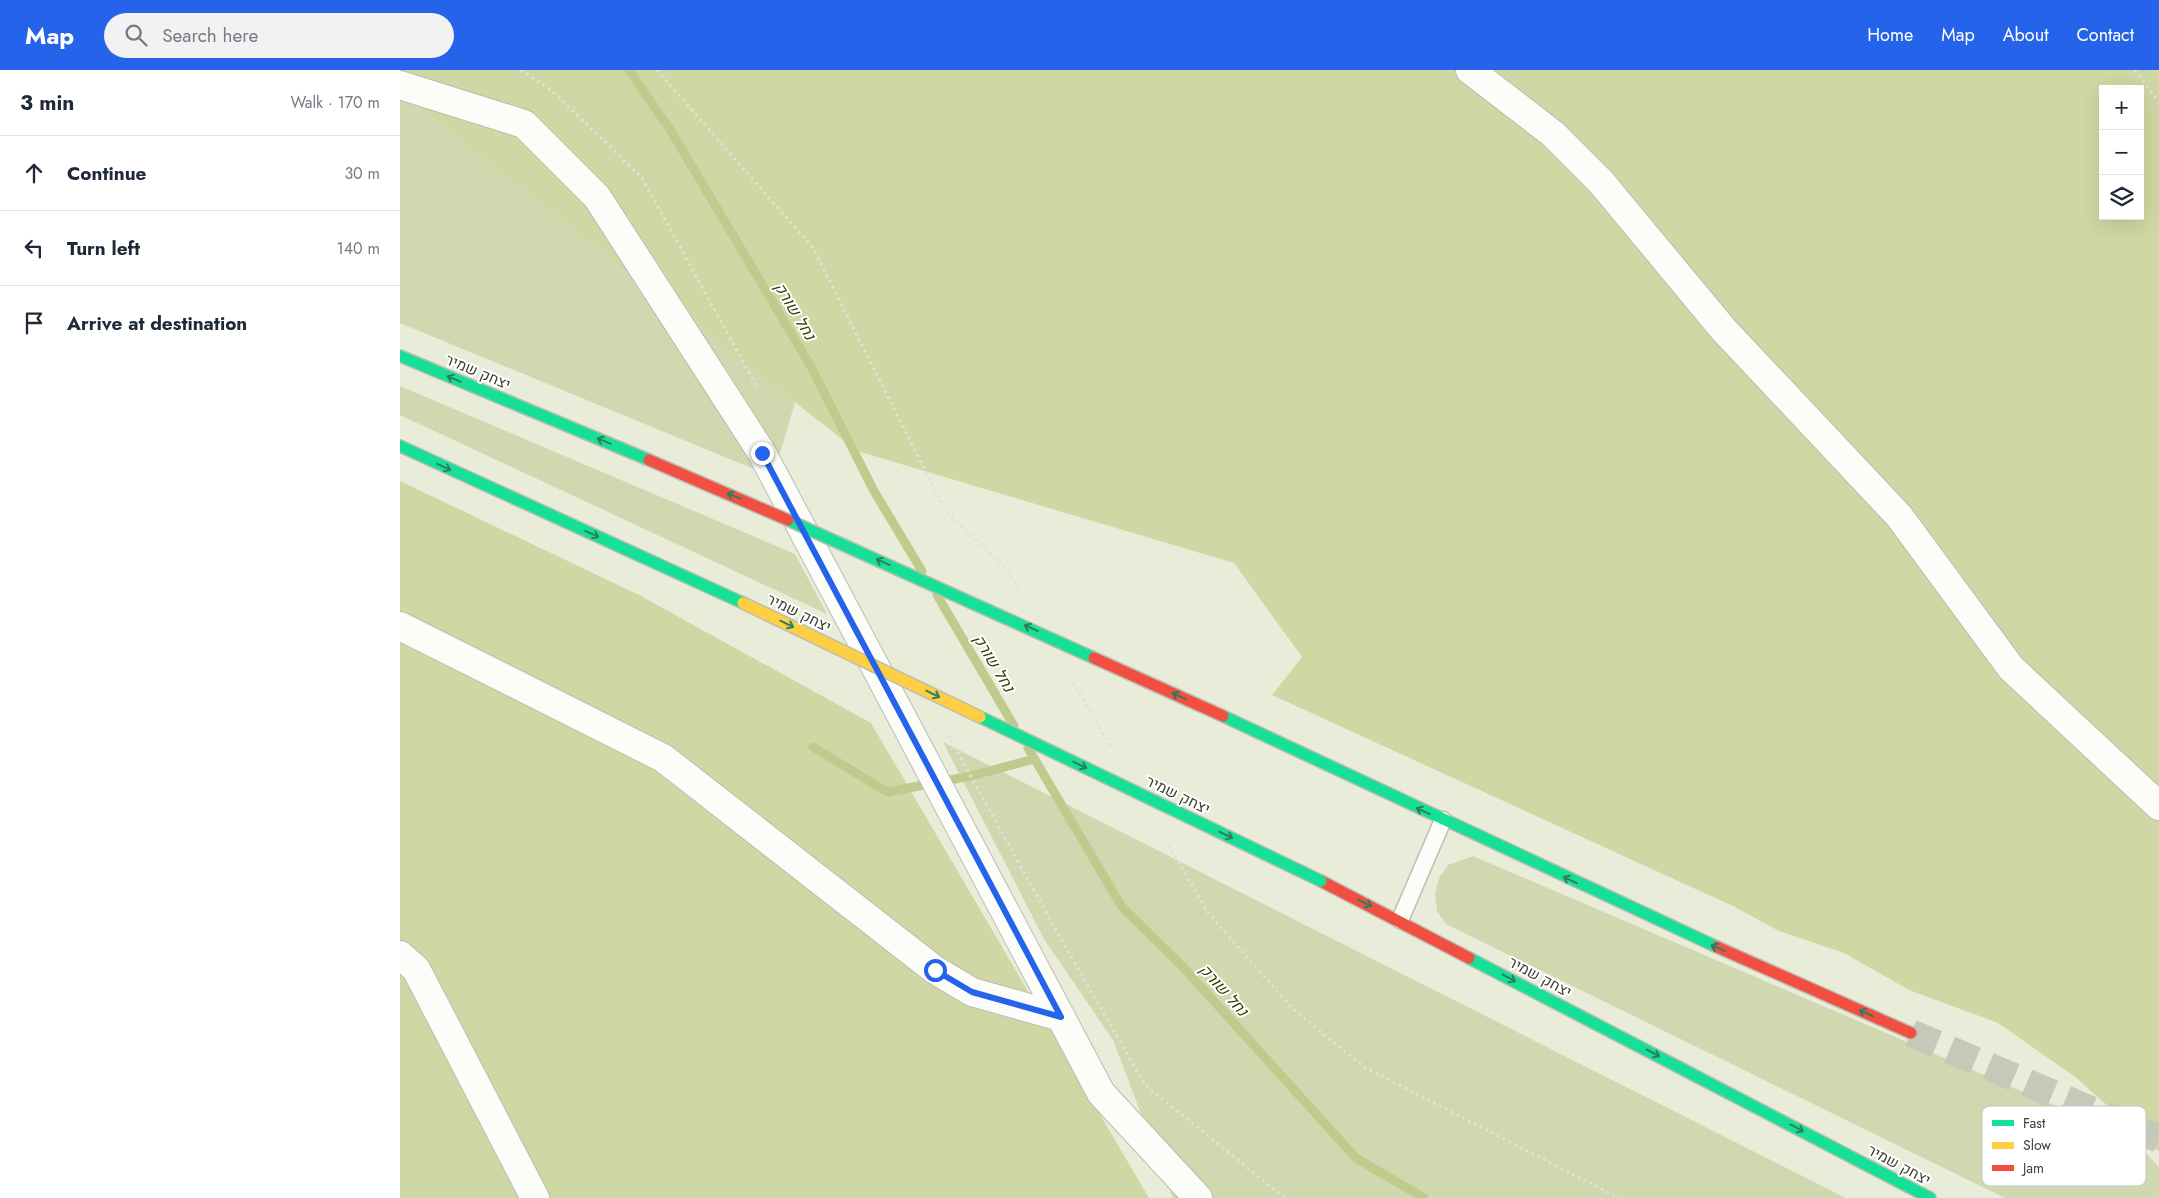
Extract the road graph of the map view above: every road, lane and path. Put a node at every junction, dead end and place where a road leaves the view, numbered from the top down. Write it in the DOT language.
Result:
graph roads {
  1 [pos="521,70"];
  2 [pos="1470,70"];
  3 [pos="2135,70"];
  4 [pos="400,85"];
  5 [pos="2159,102"];
  6 [pos="400,356"];
  7 [pos="756,386"];
  8 [pos="400,446"];
  9 [pos="400,626"];
  10 [pos="947,732"];
  11 [pos="2159,806"];
  12 [pos="1443,820"];
  13 [pos="1400,920"];
  14 [pos="400,955"];
  15 [pos="1061,1017"];
  16 [pos="1911,1032"];
  17 [pos="535,1198"];
  18 [pos="1198,1198"];
  19 [pos="1285,1198"];
  20 [pos="1930,1198"];
  1 -- 7 [label="path"];
  2 -- 11 [label="street"];
  3 -- 5 [label="path"];
  4 -- 15 [label="street"];
  12 -- 6 [label="highway, יצחק שמיר, one-way, bridge"];
  8 -- 13 [label="highway, יצחק שמיר, one-way, bridge"];
  9 -- 15 [label="street"];
  10 -- 19 [label="path"];
  12 -- 13 [label="lane"];
  16 -- 12 [label="highway, יצחק שמיר, one-way"];
  13 -- 20 [label="highway, יצחק שמיר, one-way"];
  14 -- 17 [label="street"];
  15 -- 18 [label="street"];
}
